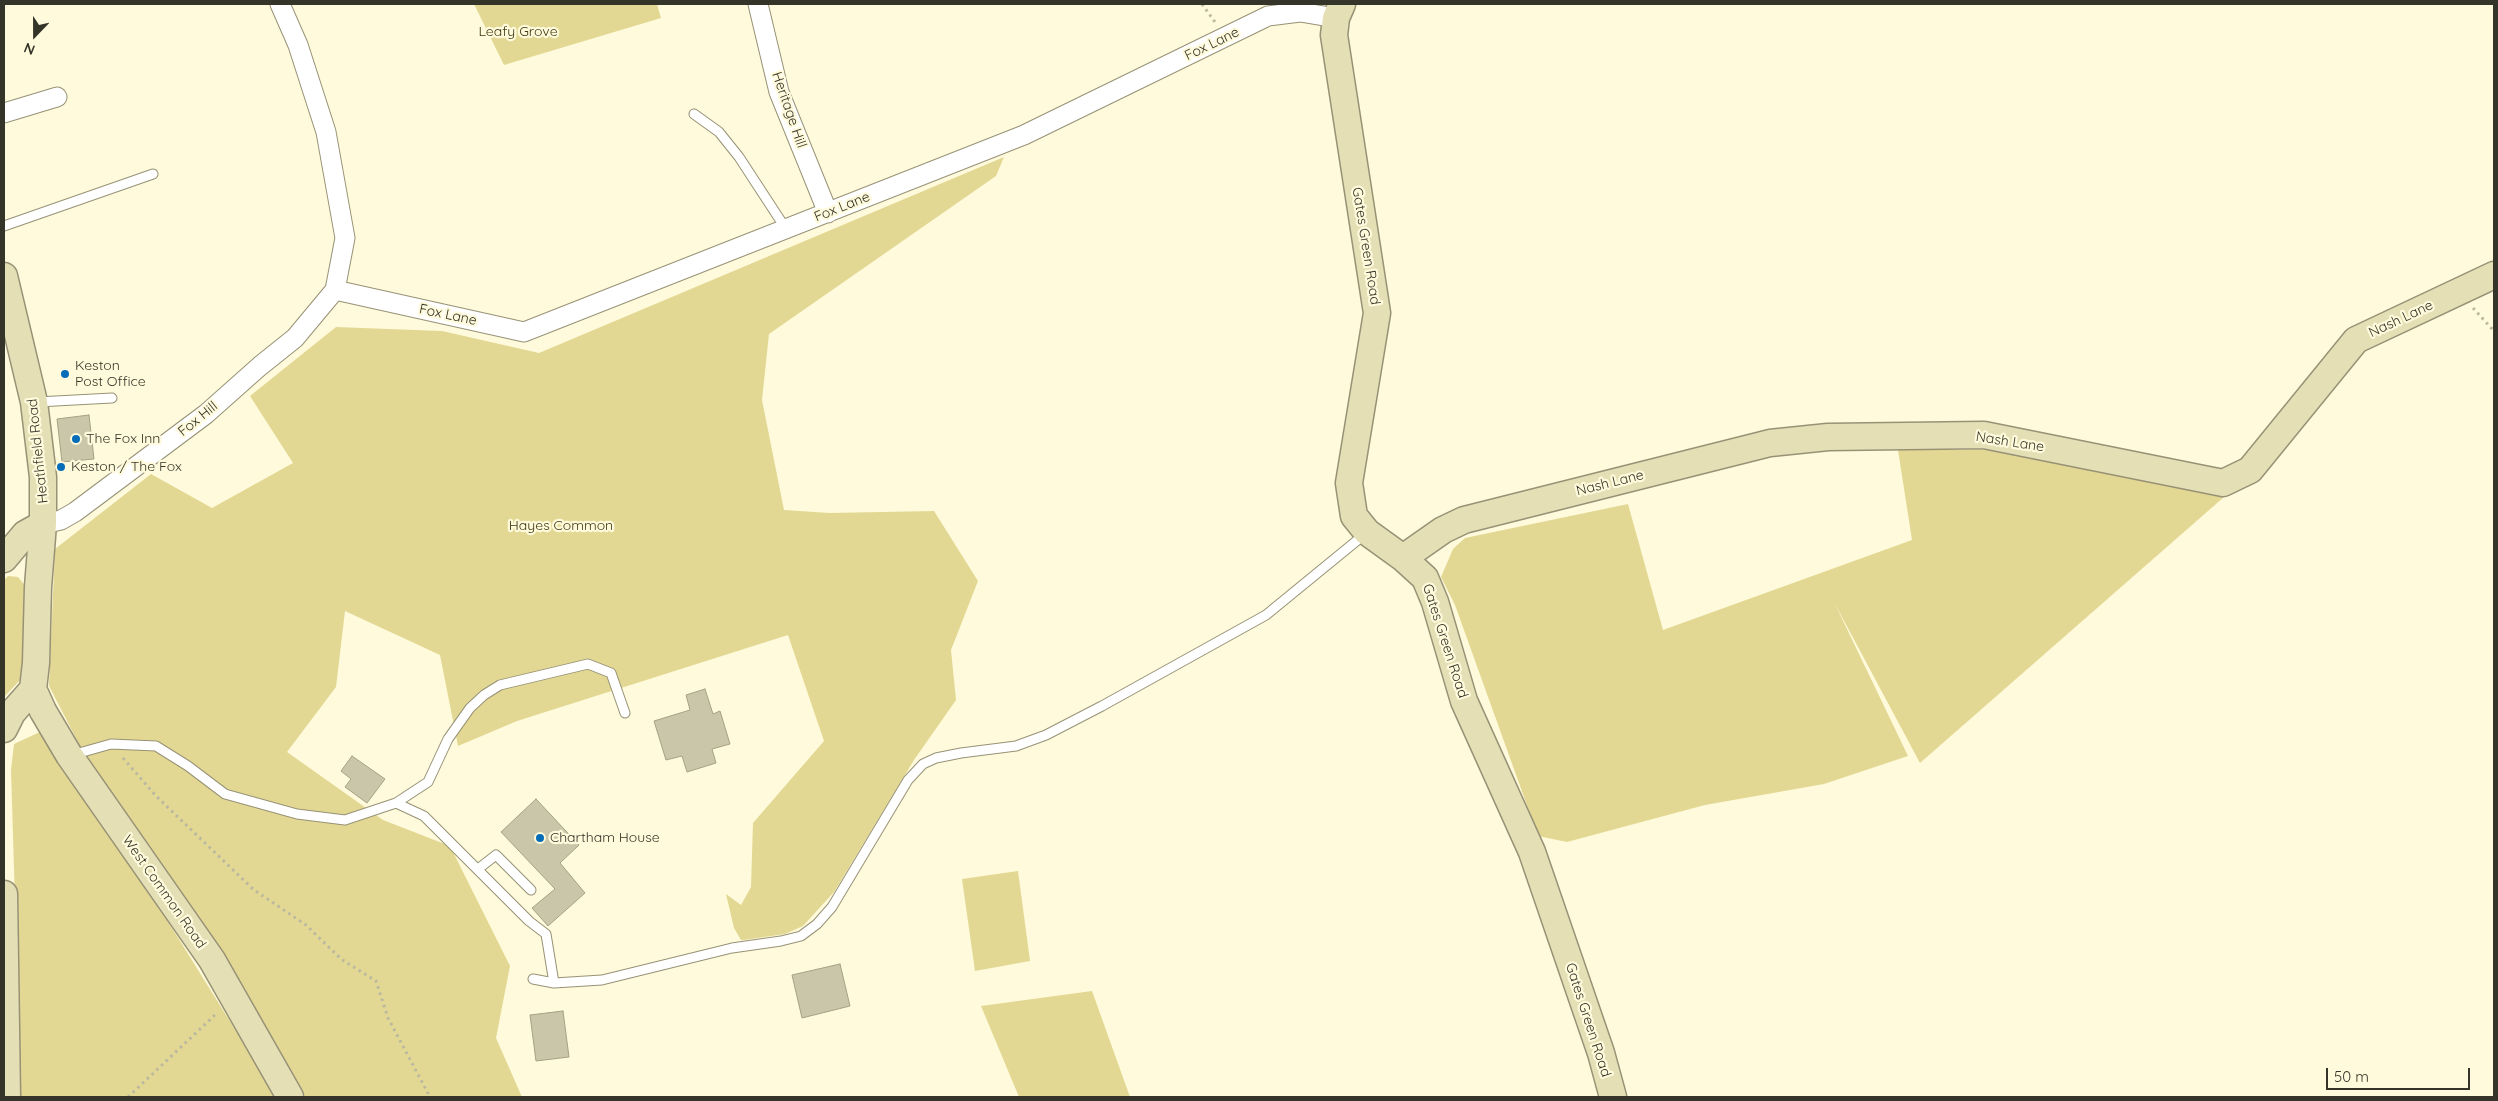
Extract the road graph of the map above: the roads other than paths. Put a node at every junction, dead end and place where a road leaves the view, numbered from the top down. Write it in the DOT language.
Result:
graph roads {
  1 [pos="280,4"];
  2 [pos="758,4"];
  3 [pos="1339,11"];
  4 [pos="56,97"];
  5 [pos="4,113"];
  6 [pos="694,114"];
  7 [pos="153,174"];
  8 [pos="828,213"];
  9 [pos="4,226"];
  10 [pos="786,230"];
  11 [pos="2494,275"];
  12 [pos="4,276"];
  13 [pos="335,290"];
  14 [pos="12,341"];
  15 [pos="112,398"];
  16 [pos="34,402"];
  17 [pos="44,524"];
  18 [pos="1367,532"];
  19 [pos="1403,558"];
  20 [pos="4,559"];
  21 [pos="4,574"];
  22 [pos="38,587"];
  23 [pos="33,690"];
  24 [pos="625,713"];
  25 [pos="4,729"];
  26 [pos="69,755"];
  27 [pos="396,803"];
  28 [pos="478,869"];
  29 [pos="531,890"];
  30 [pos="4,894"];
  31 [pos="533,980"];
  32 [pos="554,983"];
  33 [pos="7,1097"];
  34 [pos="290,1097"];
  35 [pos="1613,1097"];
  1 -- 13 [label="street"];
  2 -- 8 [label="street, Heritage Hill"];
  3 -- 8 [label="street, Fox Lane"];
  3 -- 18 [label="street, Gates Green Road"];
  4 -- 5 [label="street"];
  6 -- 10 [label="lane"];
  7 -- 9 [label="lane"];
  8 -- 10 [label="street, Fox Lane"];
  10 -- 13 [label="street, Fox Lane"];
  11 -- 19 [label="street, Nash Lane"];
  12 -- 14 [label="street, Heathfield Road"];
  13 -- 17 [label="street, Fox Hill"];
  14 -- 16 [label="street, Heathfield Road"];
  15 -- 16 [label="lane"];
  16 -- 17 [label="street, Heathfield Road"];
  17 -- 20 [label="street"];
  17 -- 22 [label="street, Heathfield Road"];
  18 -- 19 [label="street, Gates Green Road"];
  18 -- 32 [label="lane"];
  19 -- 35 [label="street, Gates Green Road"];
  21 -- 22 [label="street"];
  22 -- 23 [label="street, Heathfield Road"];
  23 -- 25 [label="street"];
  23 -- 26 [label="street, West Common Road"];
  24 -- 27 [label="lane"];
  26 -- 27 [label="lane"];
  26 -- 34 [label="street, West Common Road"];
  27 -- 28 [label="lane"];
  28 -- 29 [label="lane"];
  28 -- 32 [label="lane"];
  30 -- 33 [label="street"];
  31 -- 32 [label="lane"];
}
